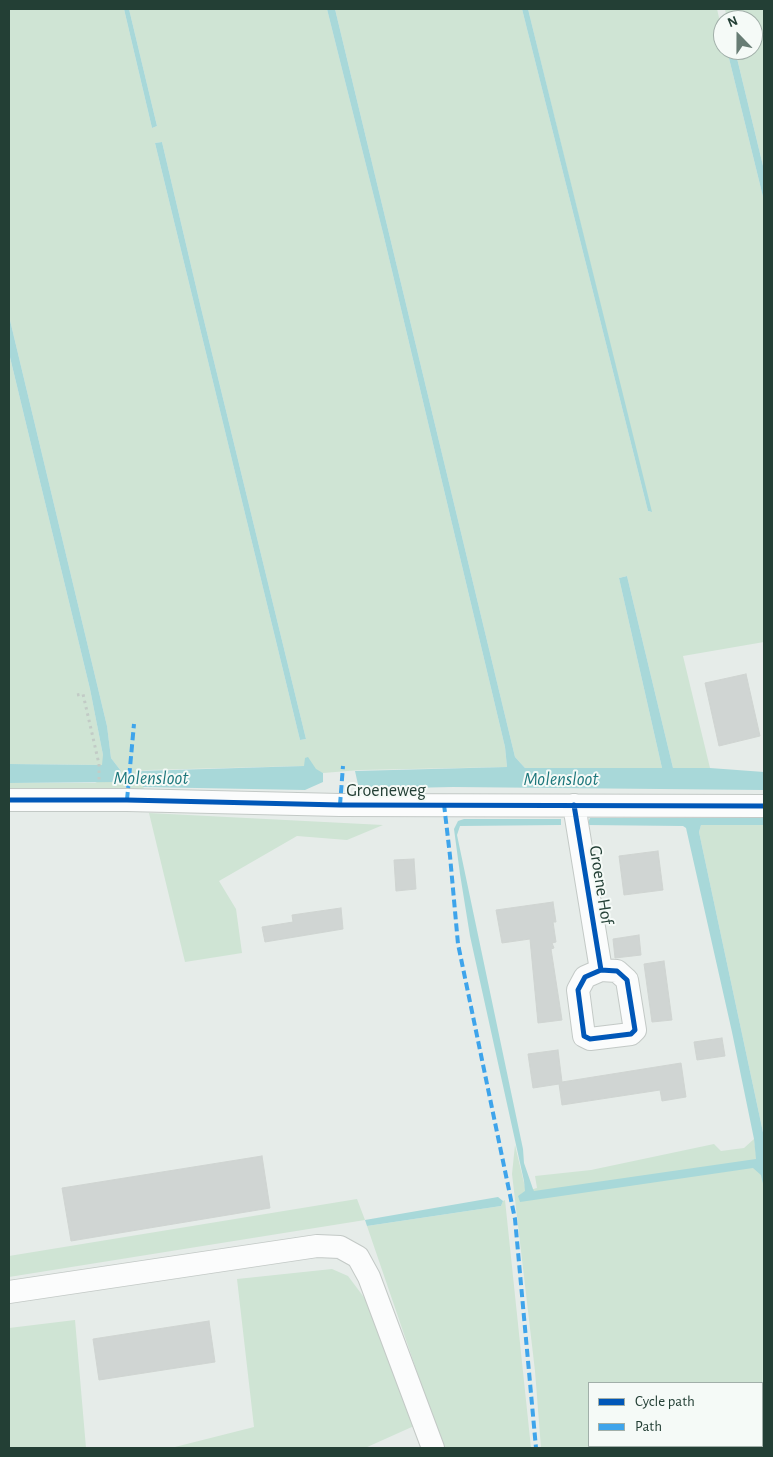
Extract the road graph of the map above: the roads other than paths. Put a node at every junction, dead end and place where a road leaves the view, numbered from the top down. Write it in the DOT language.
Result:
graph roads {
  1 [pos="9,800"];
  2 [pos="574,805"];
  3 [pos="764,806"];
  4 [pos="601,970"];
  5 [pos="9,1292"];
  6 [pos="433,1448"];
  1 -- 2 [label="street, Groeneweg"];
  2 -- 3 [label="street, Groeneweg"];
  2 -- 4 [label="street, Groene Hof"];
  5 -- 6 [label="street"];
}
